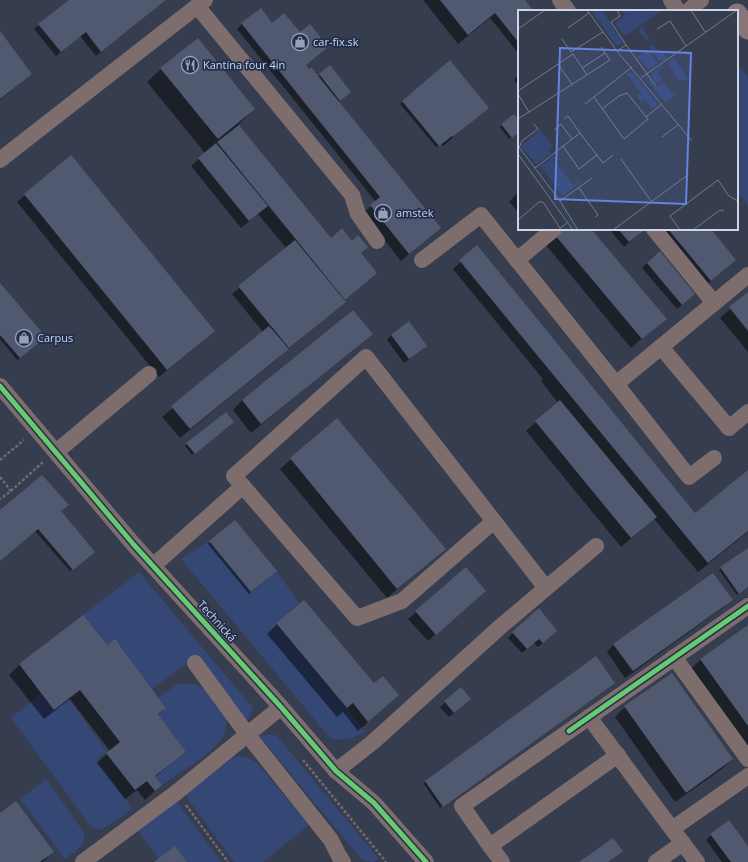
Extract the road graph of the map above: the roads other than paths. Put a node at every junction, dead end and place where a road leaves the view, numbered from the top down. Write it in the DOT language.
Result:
graph roads {
  1 [pos="560,0"];
  2 [pos="671,0"];
  3 [pos="701,0"];
  4 [pos="726,0"];
  5 [pos="201,3"];
  6 [pos="567,10"];
  7 [pos="677,10"];
  8 [pos="689,10"];
  9 [pos="733,10"];
  10 [pos="738,15"];
  11 [pos="748,28"];
  12 [pos="0,160"];
  13 [pos="553,230"];
  14 [pos="655,230"];
  15 [pos="378,241"];
  16 [pos="422,260"];
  17 [pos="517,260"];
  18 [pos="748,275"];
  19 [pos="714,303"];
  20 [pos="661,347"];
  21 [pos="149,374"];
  22 [pos="616,384"];
  23 [pos="0,386"];
  24 [pos="748,412"];
  25 [pos="56,452"];
  26 [pos="714,458"];
  27 [pos="243,486"];
  28 [pos="494,521"];
  29 [pos="596,546"];
  30 [pos="154,565"];
  31 [pos="546,588"];
  32 [pos="748,606"];
  33 [pos="674,657"];
  34 [pos="194,663"];
  35 [pos="281,707"];
  36 [pos="589,716"];
  37 [pos="247,734"];
  38 [pos="618,756"];
  39 [pos="748,759"];
  40 [pos="336,772"];
  41 [pos="746,777"];
  42 [pos="672,829"];
  43 [pos="683,844"];
  44 [pos="490,846"];
  45 [pos="420,860"];
  46 [pos="83,862"];
  47 [pos="343,862"];
  48 [pos="502,862"];
  49 [pos="656,862"];
  50 [pos="697,862"];
  1 -- 6 [label="street"];
  2 -- 7 [label="street"];
  3 -- 8 [label="street"];
  4 -- 9 [label="main road"];
  5 -- 12 [label="street"];
  5 -- 15 [label="street"];
  10 -- 11 [label="main road"];
  13 -- 17 [label="street"];
  14 -- 19 [label="street"];
  16 -- 17 [label="street"];
  17 -- 22 [label="street"];
  18 -- 19 [label="street"];
  19 -- 20 [label="street"];
  20 -- 22 [label="street"];
  20 -- 24 [label="street"];
  21 -- 25 [label="street"];
  22 -- 26 [label="street"];
  23 -- 25 [label="street, Technická"];
  25 -- 30 [label="street, Technická"];
  27 -- 28 [label="street"];
  27 -- 28 [label="street"];
  27 -- 30 [label="street"];
  28 -- 31 [label="street"];
  29 -- 31 [label="street"];
  30 -- 35 [label="street, Technická"];
  31 -- 40 [label="street"];
  32 -- 33 [label="street"];
  33 -- 36 [label="street"];
  33 -- 39 [label="street"];
  34 -- 37 [label="street"];
  35 -- 37 [label="street"];
  35 -- 40 [label="street, Technická"];
  36 -- 38 [label="street"];
  36 -- 44 [label="street"];
  37 -- 46 [label="street"];
  37 -- 47 [label="street"];
  38 -- 42 [label="street"];
  38 -- 44 [label="street"];
  40 -- 45 [label="street, Technická"];
  41 -- 42 [label="street"];
  42 -- 43 [label="street"];
  43 -- 49 [label="street"];
  43 -- 50 [label="street"];
  44 -- 48 [label="street"];
}
